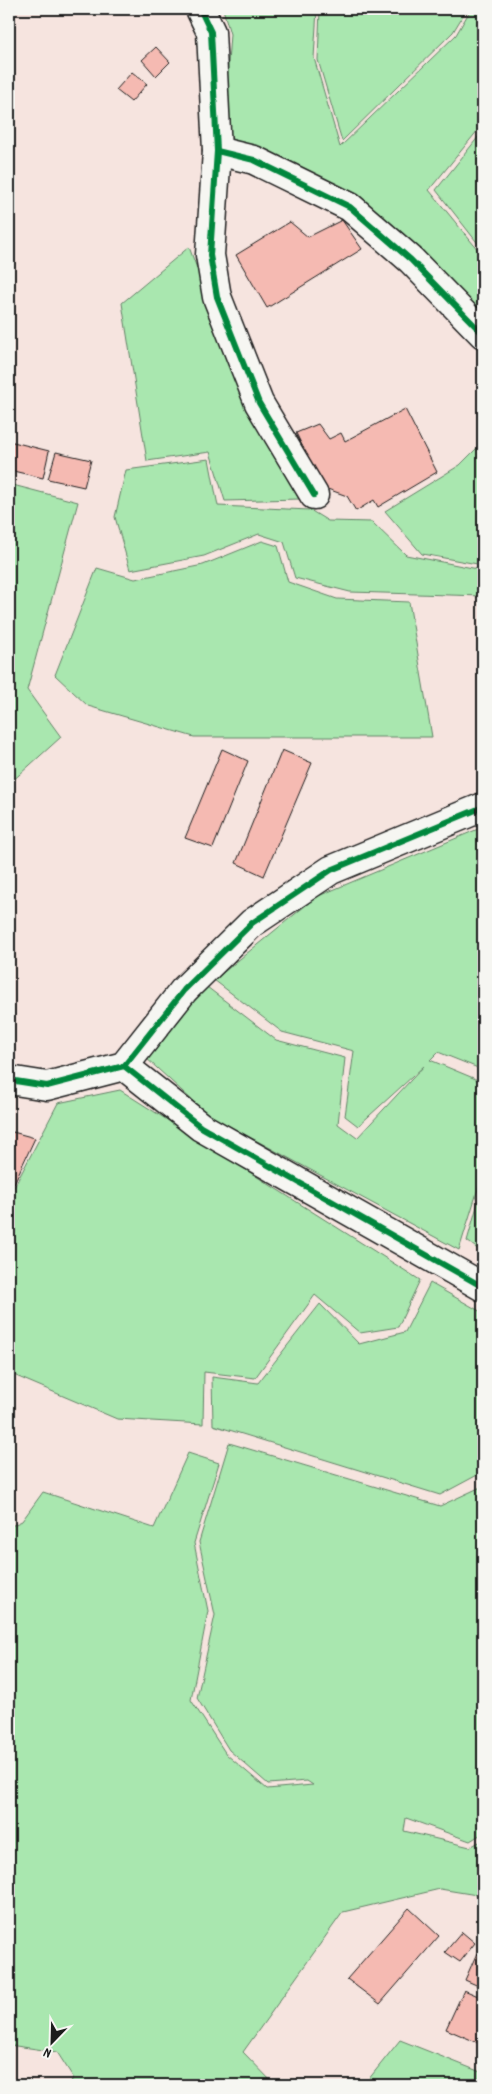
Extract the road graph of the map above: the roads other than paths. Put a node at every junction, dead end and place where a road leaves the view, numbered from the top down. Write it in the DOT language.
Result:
graph roads {
  1 [pos="200,9"];
  2 [pos="216,151"];
  3 [pos="483,334"];
  4 [pos="314,495"];
  5 [pos="483,807"];
  6 [pos="124,1066"];
  7 [pos="9,1080"];
  8 [pos="483,1287"];
  1 -- 2 [label="street"];
  2 -- 3 [label="street"];
  2 -- 4 [label="street"];
  5 -- 6 [label="street"];
  6 -- 7 [label="street"];
  6 -- 8 [label="street"];
}
